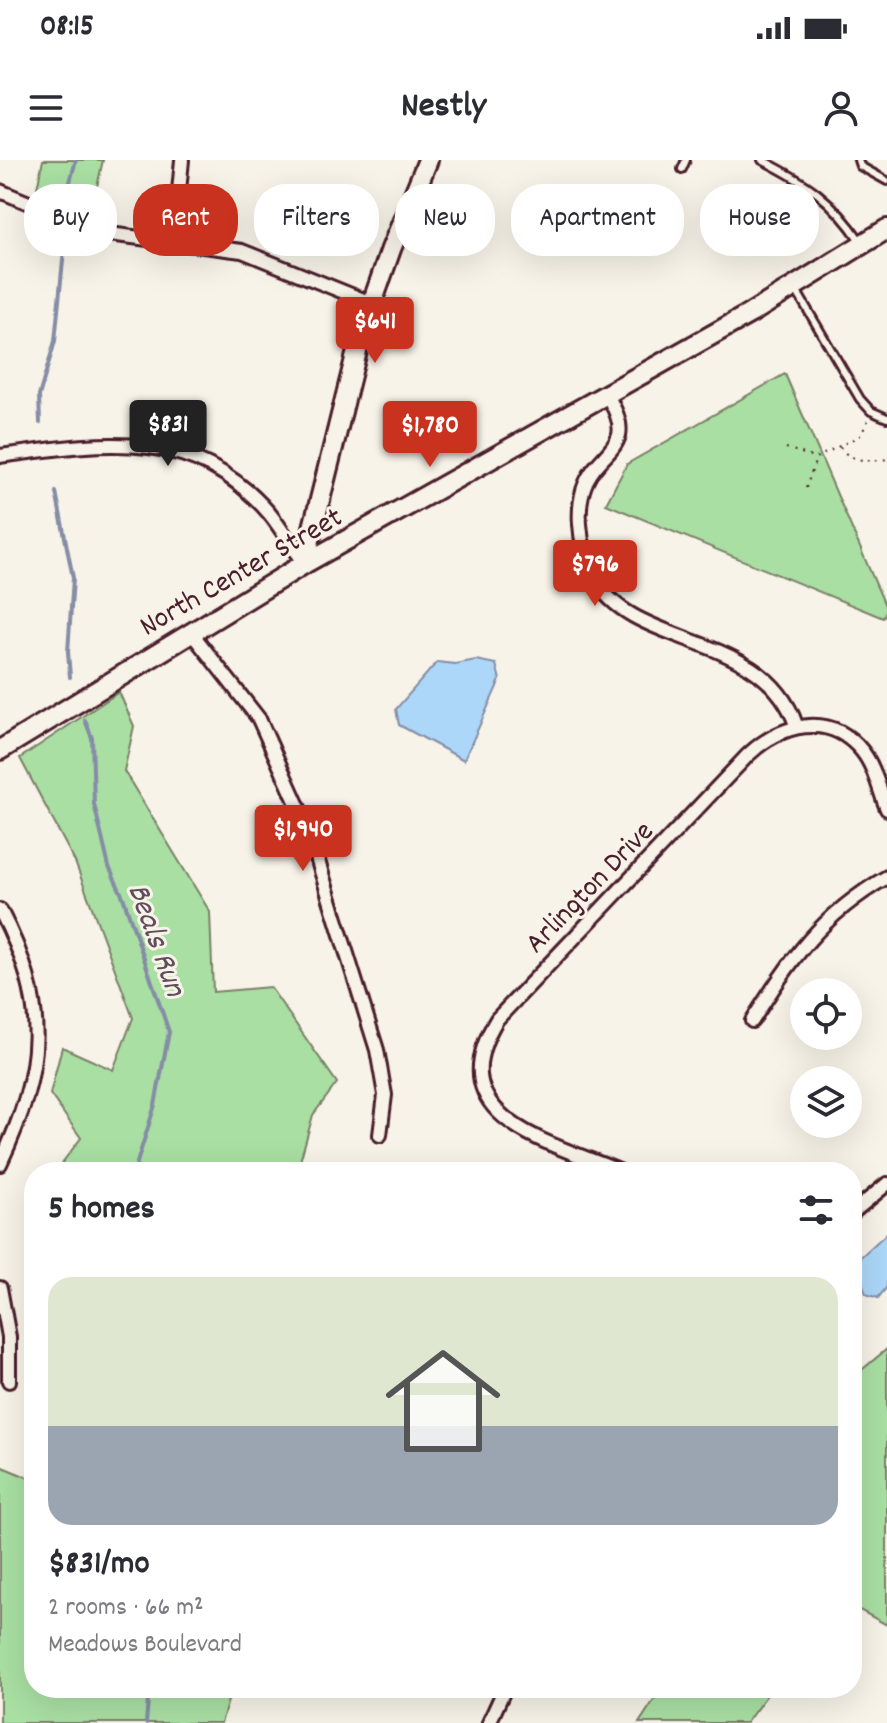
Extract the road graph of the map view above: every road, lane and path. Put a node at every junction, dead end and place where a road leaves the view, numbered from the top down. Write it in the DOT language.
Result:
graph roads {
  1 [pos="182,160"];
  2 [pos="428,160"];
  3 [pos="686,160"];
  4 [pos="762,160"];
  5 [pos="858,160"];
  6 [pos="682,169"];
  7 [pos="887,181"];
  8 [pos="180,184"];
  9 [pos="0,191"];
  10 [pos="887,229"];
  11 [pos="133,237"];
  12 [pos="863,245"];
  13 [pos="238,251"];
  14 [pos="794,287"];
  15 [pos="371,303"];
  16 [pos="607,395"];
  17 [pos="871,411"];
  18 [pos="887,418"];
  19 [pos="839,446"];
  20 [pos="786,448"];
  21 [pos="0,456"];
  22 [pos="816,458"];
  23 [pos="887,459"];
  24 [pos="806,488"];
  25 [pos="304,564"];
  26 [pos="190,631"];
  27 [pos="796,725"];
  28 [pos="0,750"];
  29 [pos="887,809"];
  30 [pos="887,877"];
  31 [pos="0,910"];
  32 [pos="752,1021"];
  33 [pos="380,1135"];
  34 [pos="2,1157"];
  35 [pos="598,1162"];
  36 [pos="887,1184"];
  37 [pos="862,1205"];
  38 [pos="0,1288"];
  39 [pos="9,1381"];
  40 [pos="500,1698"];
  41 [pos="489,1723"];
  1 -- 8 [label="street"];
  2 -- 15 [label="main road"];
  3 -- 6 [label="lane"];
  4 -- 12 [label="lane"];
  5 -- 7 [label="lane"];
  9 -- 11 [label="street"];
  10 -- 12 [label="main road, North Center Street"];
  12 -- 14 [label="main road, North Center Street"];
  13 -- 15 [label="street"];
  14 -- 16 [label="main road, North Center Street"];
  14 -- 17 [label="lane"];
  15 -- 25 [label="main road"];
  16 -- 25 [label="main road, North Center Street"];
  16 -- 27 [label="street"];
  17 -- 18 [label="lane"];
  17 -- 19 [label="path"];
  19 -- 22 [label="path"];
  19 -- 23 [label="path"];
  20 -- 22 [label="path"];
  21 -- 25 [label="street"];
  22 -- 24 [label="path"];
  25 -- 26 [label="main road, North Center Street"];
  26 -- 28 [label="main road, North Center Street"];
  26 -- 33 [label="street"];
  27 -- 29 [label="street"];
  27 -- 35 [label="street, Arlington Drive"];
  30 -- 32 [label="street"];
  31 -- 34 [label="street"];
  36 -- 37 [label="street"];
  38 -- 39 [label="street"];
  40 -- 41 [label="street"];
}
